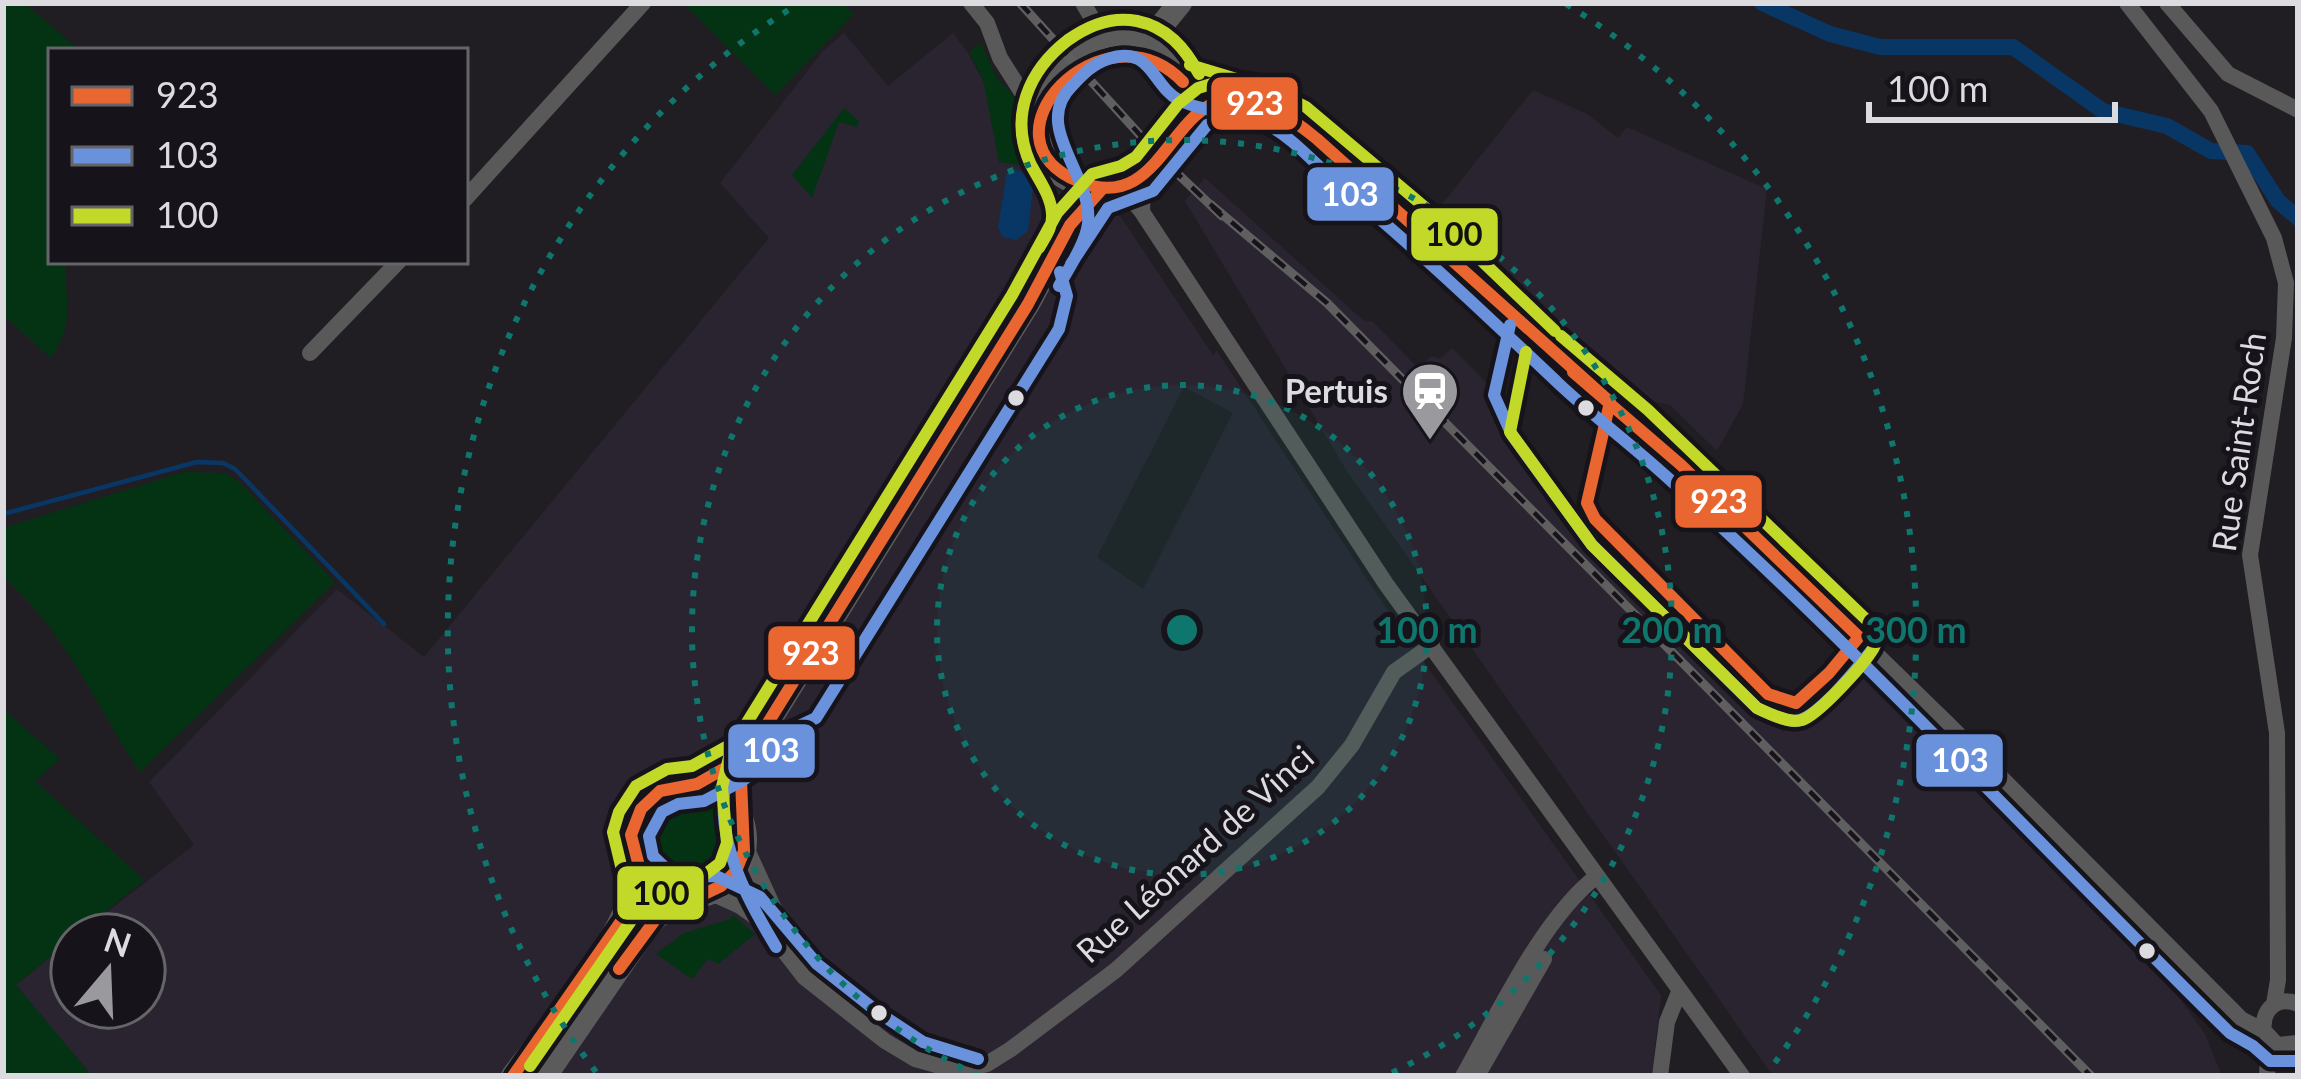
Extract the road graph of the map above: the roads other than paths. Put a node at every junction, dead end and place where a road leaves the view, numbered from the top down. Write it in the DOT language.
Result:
graph roads {
  1 [pos="643,3"];
  2 [pos="971,3"];
  3 [pos="1083,3"];
  4 [pos="2127,3"];
  5 [pos="2167,3"];
  6 [pos="1177,9"];
  7 [pos="1140,39"];
  8 [pos="1098,42"];
  9 [pos="1179,75"];
  10 [pos="1013,78"];
  11 [pos="1049,83"];
  12 [pos="1225,98"];
  13 [pos="2294,110"];
  14 [pos="1038,118"];
  15 [pos="1181,124"];
  16 [pos="1059,173"];
  17 [pos="1123,184"];
  18 [pos="468,196"];
  19 [pos="1070,225"];
  20 [pos="396,264"];
  21 [pos="310,353"];
  22 [pos="1432,645"];
  23 [pos="748,754"];
  24 [pos="697,784"];
  25 [pos="741,818"];
  26 [pos="746,845"];
  27 [pos="640,870"];
  28 [pos="1597,877"];
  29 [pos="699,895"];
  30 [pos="1559,919"];
  31 [pos="824,992"];
  32 [pos="1679,992"];
  33 [pos="2298,1004"];
  34 [pos="2270,1008"];
  35 [pos="2231,1009"];
  36 [pos="2279,1040"];
  37 [pos="1011,1049"];
  38 [pos="915,1059"];
  39 [pos="957,1073"];
  40 [pos="513,1076"];
  41 [pos="545,1076"];
  42 [pos="928,1076"];
  43 [pos="988,1076"];
  44 [pos="1002,1076"];
  45 [pos="1462,1076"];
  46 [pos="1477,1076"];
  47 [pos="1660,1076"];
  48 [pos="1742,1076"];
  49 [pos="2268,1076"];
  1 -- 18 [label="street"];
  2 -- 10 [label="street"];
  3 -- 8 [label="street"];
  4 -- 34 [label="street, Rue Saint-Roch"];
  5 -- 13 [label="street"];
  6 -- 7 [label="main road"];
  6 -- 9 [label="main road"];
  7 -- 8 [label="main road"];
  7 -- 9 [label="main road"];
  8 -- 11 [label="main road"];
  9 -- 12 [label="street"];
  9 -- 15 [label="main road"];
  10 -- 11 [label="street"];
  10 -- 14 [label="street"];
  11 -- 14 [label="main road"];
  12 -- 15 [label="street"];
  12 -- 35 [label="street"];
  14 -- 16 [label="main road"];
  15 -- 17 [label="main road"];
  16 -- 17 [label="main road"];
  16 -- 19 [label="main road"];
  17 -- 19 [label="main road"];
  17 -- 22 [label="street"];
  19 -- 23 [label="main road"];
  20 -- 21 [label="street"];
  22 -- 28 [label="street"];
  22 -- 37 [label="street, Rue Léonard de Vinci"];
  23 -- 24 [label="main road"];
  23 -- 25 [label="main road"];
  24 -- 25 [label="main road"];
  24 -- 27 [label="main road"];
  25 -- 26 [label="main road"];
  26 -- 29 [label="main road"];
  26 -- 31 [label="street"];
  27 -- 29 [label="main road"];
  27 -- 40 [label="main road"];
  28 -- 30 [label="street"];
  28 -- 32 [label="street"];
  29 -- 31 [label="street"];
  29 -- 41 [label="main road"];
  30 -- 45 [label="street"];
  30 -- 46 [label="street"];
  31 -- 38 [label="street"];
  32 -- 47 [label="street"];
  32 -- 48 [label="street"];
  33 -- 34 [label="street"];
  34 -- 35 [label="street"];
  34 -- 36 [label="street, Rue Saint-Roch"];
  35 -- 36 [label="street"];
  36 -- 49 [label="street, Rue Saint-Roch"];
  37 -- 39 [label="street, Rue Léonard de Vinci"];
  37 -- 43 [label="street"];
  37 -- 44 [label="street"];
  38 -- 39 [label="street"];
  38 -- 42 [label="street"];
}
